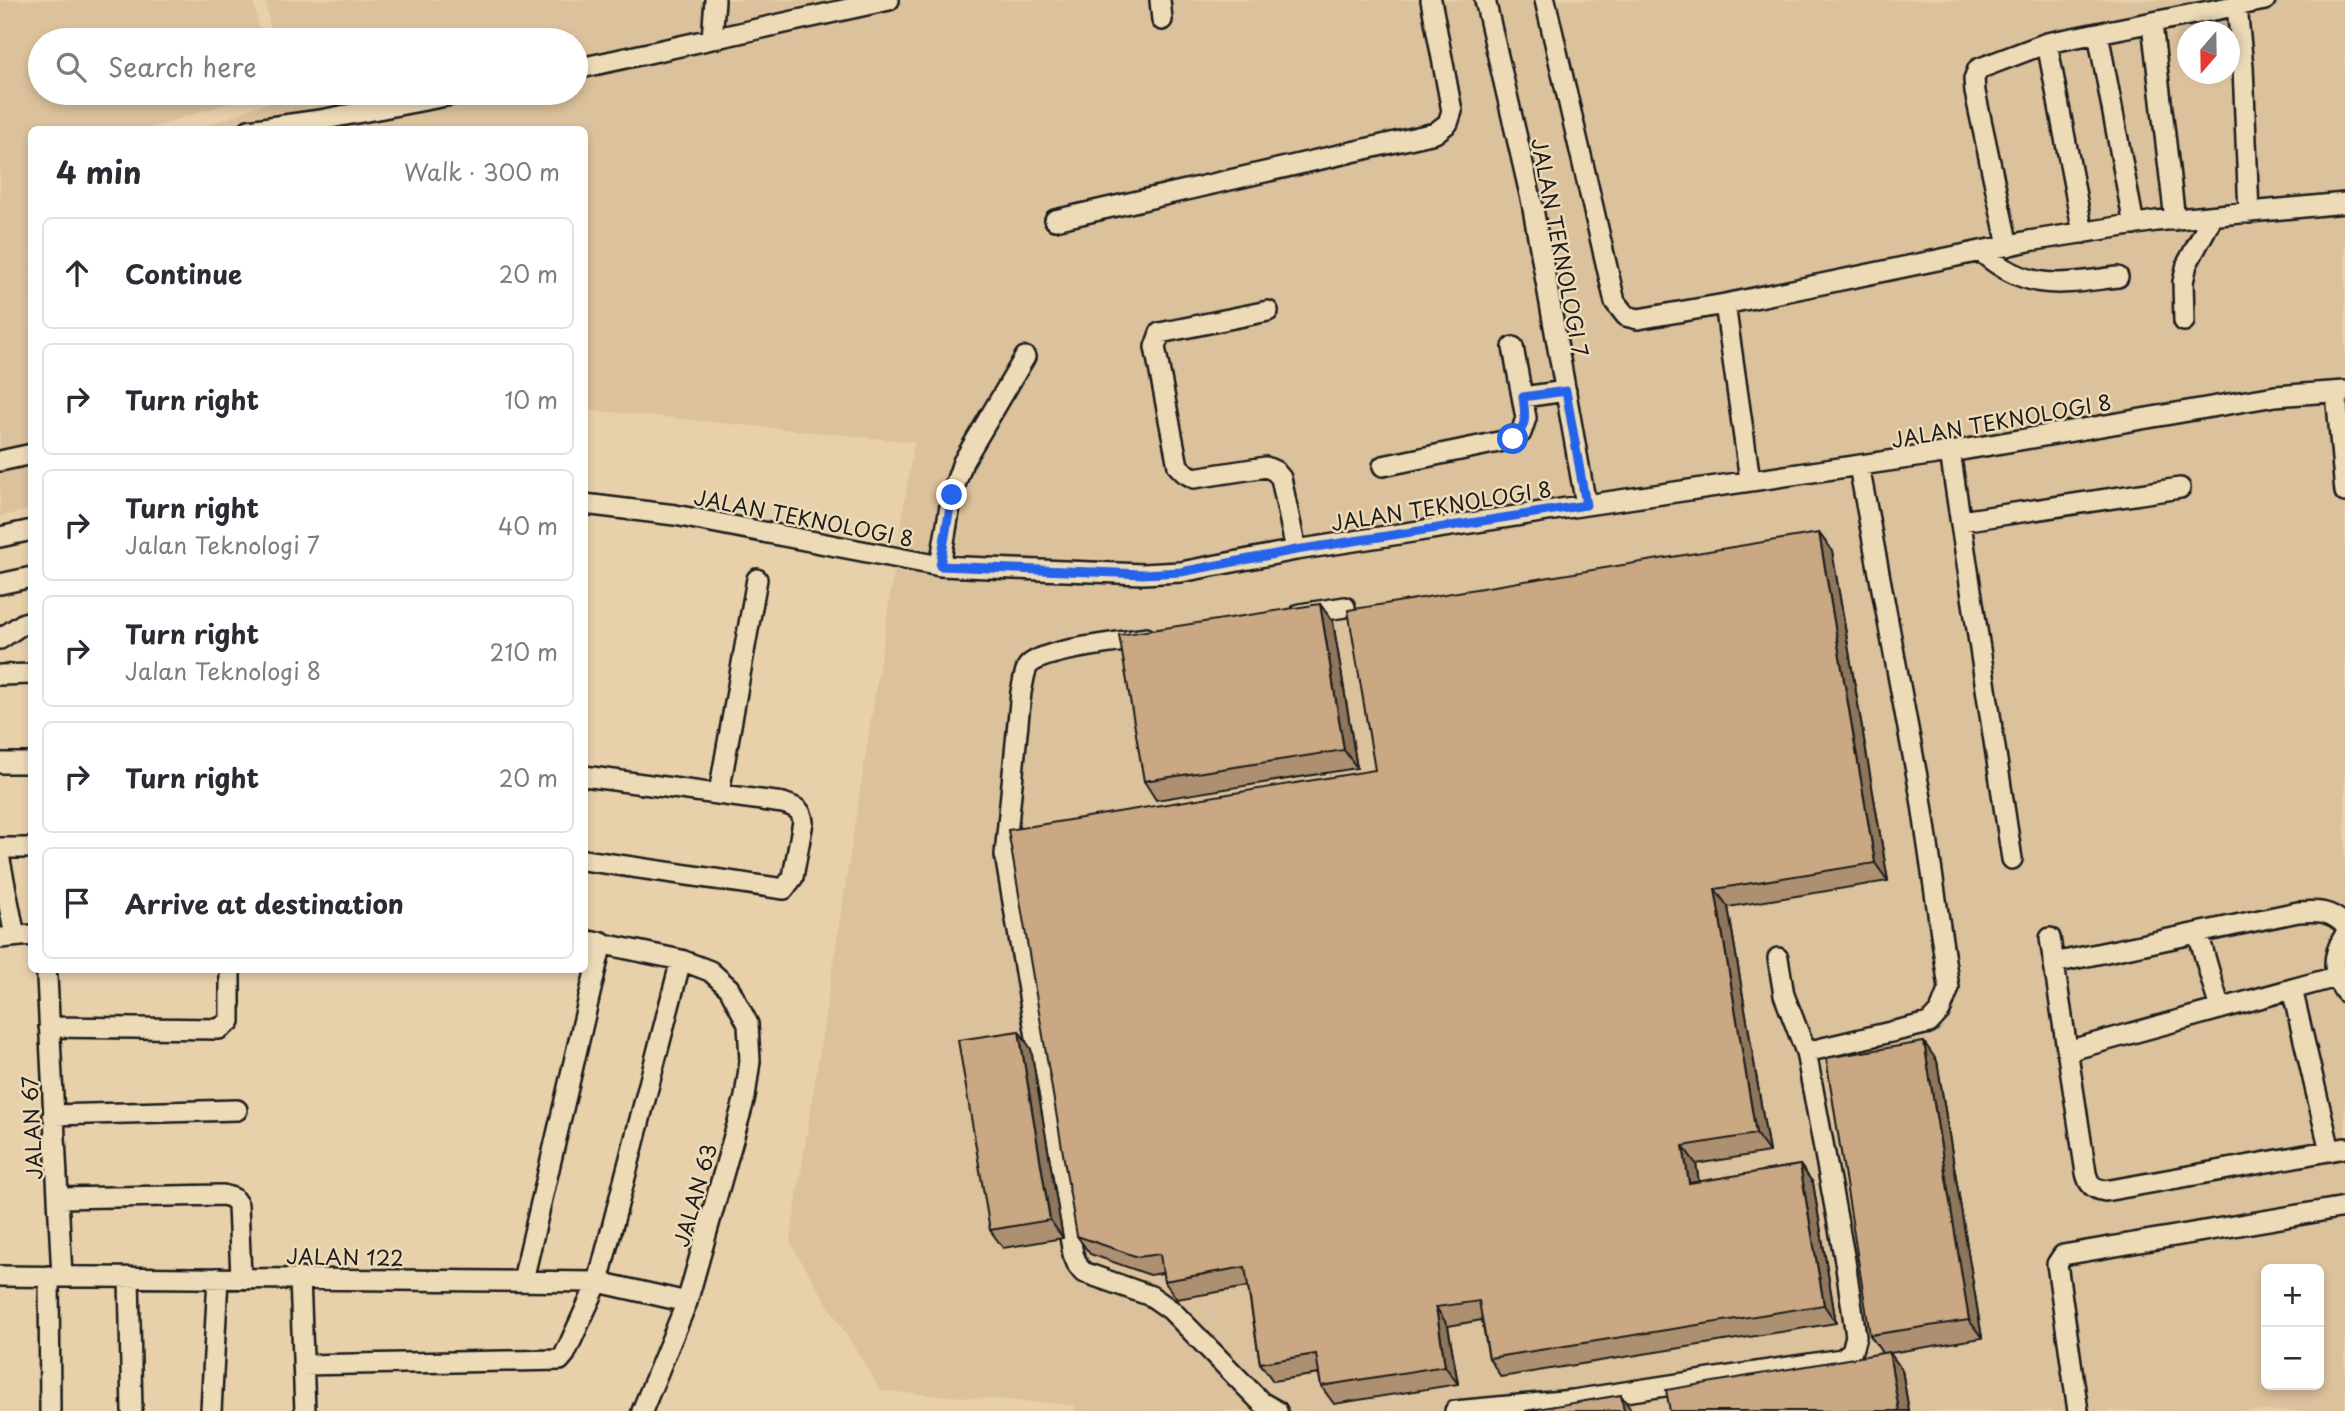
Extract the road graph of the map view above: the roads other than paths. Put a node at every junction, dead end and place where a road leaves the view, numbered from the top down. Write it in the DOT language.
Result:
graph roads {
  1 [pos="715,0"];
  2 [pos="889,0"];
  3 [pos="1431,0"];
  4 [pos="1485,0"];
  5 [pos="1545,0"];
  6 [pos="2265,0"];
  7 [pos="2237,7"];
  8 [pos="2152,23"];
  9 [pos="2098,33"];
  10 [pos="712,39"];
  11 [pos="2047,43"];
  12 [pos="588,66"];
  13 [pos="399,105"];
  14 [pos="277,126"];
  15 [pos="2345,203"];
  16 [pos="2249,213"];
  17 [pos="2213,216"];
  18 [pos="1055,220"];
  19 [pos="2175,220"];
  20 [pos="2134,225"];
  21 [pos="2083,233"];
  22 [pos="2008,246"];
  23 [pos="1980,251"];
  24 [pos="2118,277"];
  25 [pos="1725,304"];
  26 [pos="1268,311"];
  27 [pos="2184,321"];
  28 [pos="1513,347"];
  29 [pos="1025,357"];
  30 [pos="1566,391"];
  31 [pos="2340,391"];
  32 [pos="1523,397"];
  33 [pos="1950,452"];
  34 [pos="28,455"];
  35 [pos="0,460"];
  36 [pos="1383,466"];
  37 [pos="1859,466"];
  38 [pos="1749,480"];
  39 [pos="2345,486"];
  40 [pos="2180,488"];
  41 [pos="2345,492"];
  42 [pos="588,504"];
  43 [pos="1586,505"];
  44 [pos="1961,521"];
  45 [pos="28,531"];
  46 [pos="0,537"];
  47 [pos="1296,550"];
  48 [pos="940,566"];
  49 [pos="28,578"];
  50 [pos="757,579"];
  51 [pos="0,584"];
  52 [pos="1345,607"];
  53 [pos="1276,618"];
  54 [pos="28,622"];
  55 [pos="1166,635"];
  56 [pos="0,639"];
  57 [pos="28,674"];
  58 [pos="0,676"];
  59 [pos="0,763"];
  60 [pos="28,763"];
  61 [pos="588,777"];
  62 [pos="719,793"];
  63 [pos="0,848"];
  64 [pos="28,848"];
  65 [pos="2012,859"];
  66 [pos="0,860"];
  67 [pos="588,861"];
  68 [pos="2345,925"];
  69 [pos="2199,933"];
  70 [pos="2345,935"];
  71 [pos="15,936"];
  72 [pos="2050,938"];
  73 [pos="593,941"];
  74 [pos="1778,958"];
  75 [pos="681,960"];
  76 [pos="2054,963"];
  77 [pos="588,965"];
  78 [pos="230,973"];
  79 [pos="586,973"];
  80 [pos="47,977"];
  81 [pos="2340,984"];
  82 [pos="2292,989"];
  83 [pos="2220,1009"];
  84 [pos="49,1027"];
  85 [pos="2067,1051"];
  86 [pos="1806,1052"];
  87 [pos="237,1110"];
  88 [pos="53,1115"];
  89 [pos="2338,1149"];
  90 [pos="58,1198"];
  91 [pos="2345,1208"];
  92 [pos="0,1276"];
  93 [pos="55,1276"];
  94 [pos="129,1278"];
  95 [pos="218,1278"];
  96 [pos="241,1278"];
  97 [pos="300,1278"];
  98 [pos="523,1280"];
  99 [pos="598,1282"];
  100 [pos="687,1302"];
  101 [pos="303,1365"];
  102 [pos="50,1411"];
  103 [pos="132,1411"];
  104 [pos="212,1411"];
  105 [pos="305,1411"];
  106 [pos="642,1411"];
  107 [pos="1277,1411"];
  108 [pos="1455,1411"];
  109 [pos="2078,1411"];
  1 -- 10 [label="street"];
  2 -- 10 [label="street"];
  3 -- 18 [label="street"];
  4 -- 30 [label="street, JALAN TEKNOLOGI 7"];
  5 -- 25 [label="street"];
  6 -- 7 [label="street"];
  7 -- 8 [label="street"];
  7 -- 16 [label="street"];
  8 -- 9 [label="street"];
  8 -- 19 [label="street"];
  9 -- 11 [label="street"];
  9 -- 20 [label="street"];
  10 -- 12 [label="street"];
  11 -- 21 [label="street"];
  11 -- 22 [label="street"];
  13 -- 14 [label="street"];
  15 -- 16 [label="street"];
  16 -- 17 [label="street"];
  17 -- 19 [label="street"];
  17 -- 27 [label="street"];
  19 -- 20 [label="street"];
  20 -- 21 [label="street"];
  21 -- 22 [label="street"];
  22 -- 23 [label="street"];
  23 -- 24 [label="street"];
  23 -- 25 [label="street"];
  25 -- 38 [label="street"];
  26 -- 47 [label="street"];
  28 -- 32 [label="street"];
  29 -- 48 [label="street"];
  30 -- 32 [label="street"];
  30 -- 43 [label="street, JALAN TEKNOLOGI 7"];
  31 -- 33 [label="street, JALAN TEKNOLOGI 8"];
  31 -- 39 [label="street"];
  32 -- 36 [label="street"];
  33 -- 37 [label="street, JALAN TEKNOLOGI 8"];
  33 -- 44 [label="street"];
  34 -- 35 [label="street"];
  37 -- 38 [label="street, JALAN TEKNOLOGI 8"];
  37 -- 86 [label="street"];
  38 -- 43 [label="street, JALAN TEKNOLOGI 8"];
  39 -- 41 [label="street"];
  40 -- 44 [label="street"];
  42 -- 48 [label="street, JALAN TEKNOLOGI 8"];
  43 -- 47 [label="street, JALAN TEKNOLOGI 8"];
  44 -- 65 [label="street"];
  45 -- 46 [label="street"];
  47 -- 48 [label="street, JALAN TEKNOLOGI 8"];
  49 -- 51 [label="street"];
  50 -- 62 [label="street"];
  52 -- 53 [label="street"];
  54 -- 56 [label="street"];
  55 -- 107 [label="street"];
  57 -- 58 [label="street"];
  59 -- 60 [label="street"];
  61 -- 62 [label="street"];
  62 -- 67 [label="street"];
  63 -- 64 [label="street"];
  66 -- 71 [label="street"];
  68 -- 69 [label="street"];
  69 -- 76 [label="street"];
  69 -- 83 [label="street"];
  70 -- 81 [label="street"];
  72 -- 76 [label="street"];
  73 -- 75 [label="street"];
  73 -- 77 [label="street"];
  74 -- 86 [label="street"];
  75 -- 99 [label="street"];
  75 -- 100 [label="street, JALAN 63"];
  76 -- 85 [label="street"];
  78 -- 84 [label="street"];
  79 -- 98 [label="street"];
  80 -- 84 [label="street, JALAN 67"];
  81 -- 82 [label="street"];
  82 -- 83 [label="street"];
  82 -- 89 [label="street"];
  83 -- 85 [label="street"];
  84 -- 88 [label="street, JALAN 67"];
  85 -- 89 [label="street"];
  86 -- 108 [label="street"];
  87 -- 88 [label="street"];
  88 -- 90 [label="street, JALAN 67"];
  90 -- 93 [label="street, JALAN 67"];
  90 -- 96 [label="street"];
  91 -- 109 [label="street"];
  92 -- 93 [label="street, JALAN 122"];
  93 -- 94 [label="street, JALAN 122"];
  93 -- 102 [label="street, JALAN 67"];
  94 -- 95 [label="street, JALAN 122"];
  94 -- 103 [label="street"];
  95 -- 96 [label="street, JALAN 122"];
  95 -- 104 [label="street"];
  96 -- 97 [label="street, JALAN 122"];
  97 -- 98 [label="street, JALAN 122"];
  97 -- 101 [label="street"];
  98 -- 99 [label="street, JALAN 122"];
  99 -- 100 [label="street, JALAN 122"];
  99 -- 101 [label="street"];
  100 -- 106 [label="street, JALAN 63"];
  101 -- 105 [label="street"];
}
